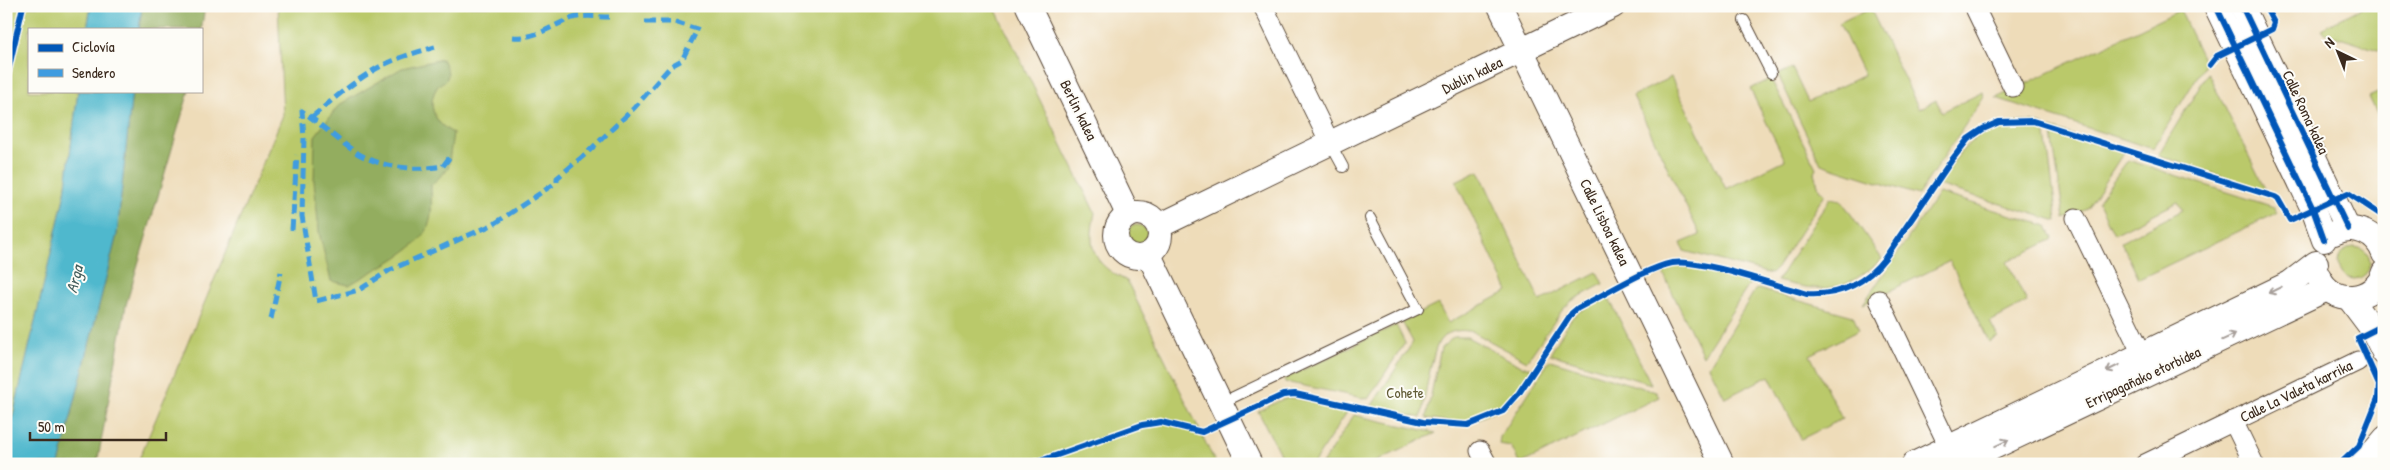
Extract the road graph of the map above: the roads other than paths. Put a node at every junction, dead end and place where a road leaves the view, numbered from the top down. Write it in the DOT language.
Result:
graph roads {
  1 [pos="1028,6"];
  2 [pos="1263,6"];
  3 [pos="1500,6"];
  4 [pos="1613,6"];
  5 [pos="1974,6"];
  6 [pos="2216,6"];
  7 [pos="2242,6"];
  8 [pos="1744,20"];
  9 [pos="1522,50"];
  10 [pos="1771,73"];
  11 [pos="2013,87"];
  12 [pos="1330,143"];
  13 [pos="1343,167"];
  14 [pos="1128,214"];
  15 [pos="1370,218"];
  16 [pos="2076,218"];
  17 [pos="1158,226"];
  18 [pos="2348,229"];
  19 [pos="2324,240"];
  20 [pos="2383,250"];
  21 [pos="1148,255"];
  22 [pos="2316,263"];
  23 [pos="2383,278"];
  24 [pos="2338,294"];
  25 [pos="1879,300"];
  26 [pos="2384,352"];
  27 [pos="2142,354"];
  28 [pos="2358,361"];
  29 [pos="1221,403"];
  30 [pos="2233,421"];
  31 [pos="2384,436"];
  32 [pos="1954,455"];
  33 [pos="1250,464"];
  34 [pos="1722,464"];
  35 [pos="1914,464"];
  36 [pos="2145,464"];
  37 [pos="2254,464"];
  38 [pos="2360,464"];
  1 -- 14 [label="street, Berlin kalea"];
  2 -- 12 [label="street"];
  3 -- 9 [label="street, Calle Lisboa kalea"];
  4 -- 9 [label="street, Dublin kalea"];
  5 -- 11 [label="street"];
  6 -- 19 [label="street"];
  7 -- 18 [label="street, Calle Roma kalea"];
  8 -- 10 [label="lane"];
  9 -- 12 [label="street, Dublin kalea"];
  9 -- 34 [label="street, Calle Lisboa kalea"];
  12 -- 13 [label="lane"];
  12 -- 17 [label="street, Dublin kalea"];
  14 -- 17 [label="street"];
  14 -- 21 [label="street"];
  15 -- 29 [label="lane"];
  16 -- 27 [label="street, Erripagañako etorbidea"];
  17 -- 21 [label="street"];
  18 -- 19 [label="street"];
  18 -- 20 [label="street"];
  19 -- 22 [label="street"];
  21 -- 29 [label="street"];
  22 -- 24 [label="street"];
  22 -- 27 [label="street, Erripagañako etorbidea, one-way"];
  23 -- 24 [label="street, Erripagañako etorbidea"];
  24 -- 26 [label="street"];
  32 -- 24 [label="street, Erripagañako etorbidea, one-way"];
  25 -- 32 [label="street"];
  27 -- 32 [label="street, Erripagañako etorbidea, one-way"];
  28 -- 30 [label="street, Calle La Valeta karrika"];
  29 -- 33 [label="street"];
  30 -- 36 [label="street, Calle La Valeta karrika"];
  30 -- 37 [label="street, Calle La Valeta karrika"];
  31 -- 38 [label="street"];
  32 -- 35 [label="street, Erripagañako etorbidea"];
}
